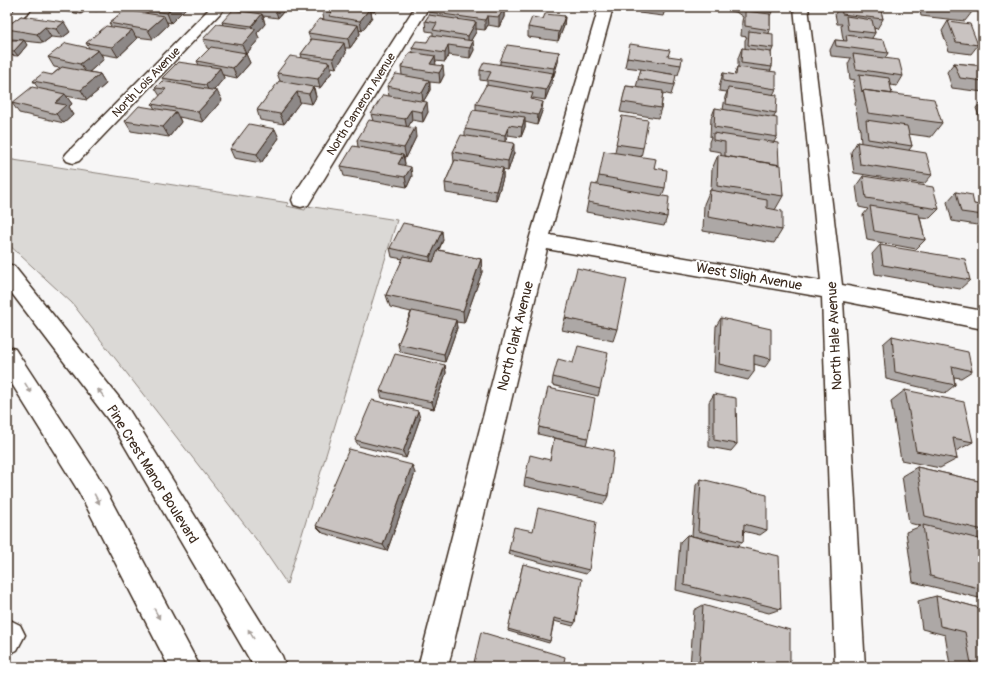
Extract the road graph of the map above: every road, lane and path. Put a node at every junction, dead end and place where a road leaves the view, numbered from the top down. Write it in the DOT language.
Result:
graph roads {
  1 [pos="27,7"];
  2 [pos="219,7"];
  3 [pos="422,7"];
  4 [pos="606,7"];
  5 [pos="801,7"];
  6 [pos="7,22"];
  7 [pos="72,158"];
  8 [pos="301,200"];
  9 [pos="539,240"];
  10 [pos="7,272"];
  11 [pos="832,291"];
  12 [pos="983,320"];
  13 [pos="7,356"];
  14 [pos="185,667"];
  15 [pos="271,667"];
  16 [pos="433,667"];
  17 [pos="850,667"];
  1 -- 6 [label="street"];
  2 -- 7 [label="street, North Lois Avenue"];
  3 -- 8 [label="street, North Cameron Avenue"];
  4 -- 9 [label="street, North Clark Avenue"];
  5 -- 11 [label="street, North Hale Avenue"];
  9 -- 11 [label="street, West Sligh Avenue"];
  9 -- 16 [label="street, North Clark Avenue"];
  15 -- 10 [label="street, Pine Crest Manor Boulevard, one-way"];
  11 -- 12 [label="street, West Sligh Avenue"];
  11 -- 17 [label="street, North Hale Avenue"];
  13 -- 14 [label="street, one-way"];
}
